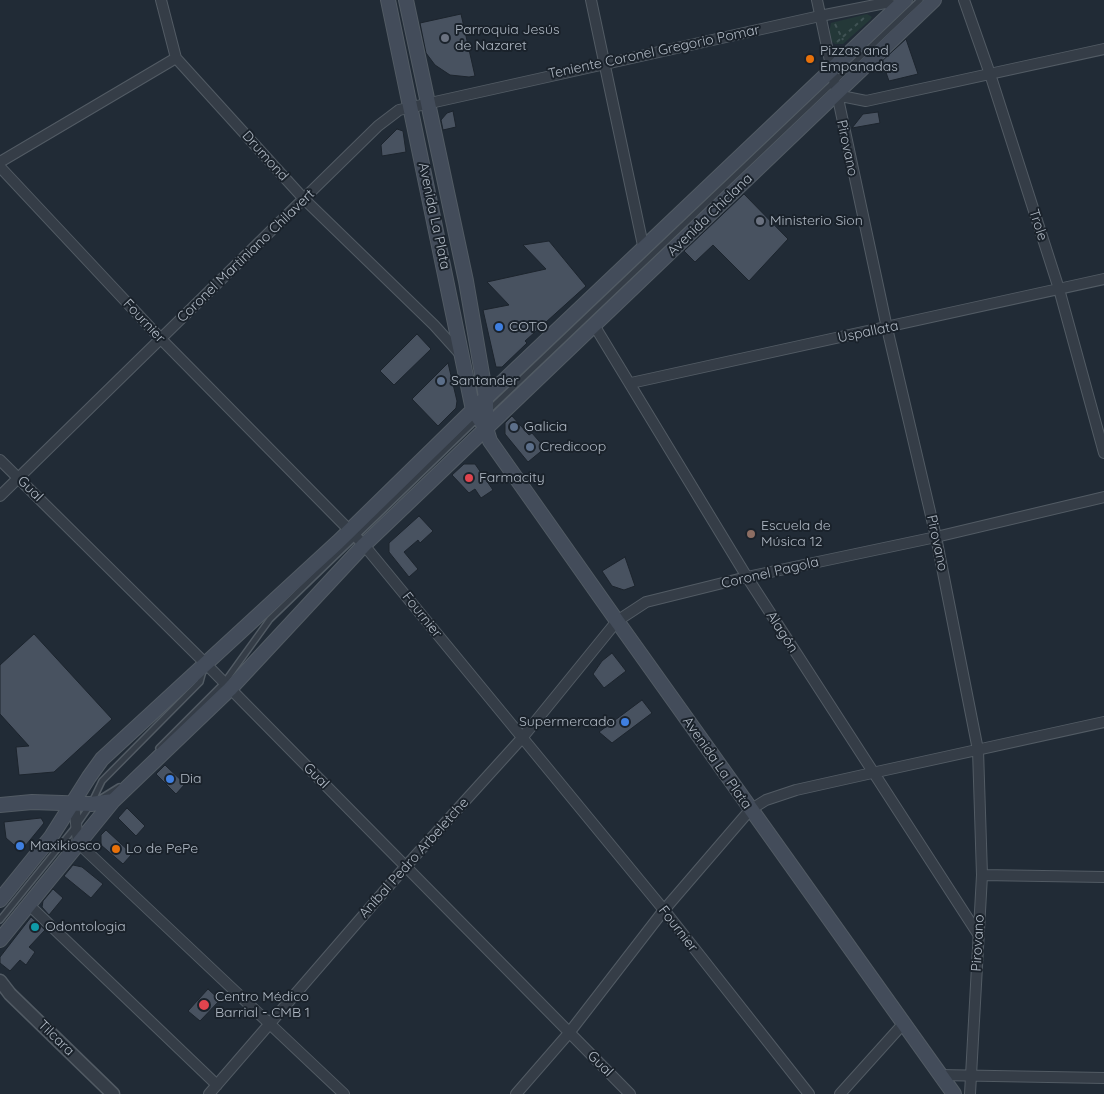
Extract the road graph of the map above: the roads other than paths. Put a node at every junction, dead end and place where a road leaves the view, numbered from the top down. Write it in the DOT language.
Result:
graph roads {
  1 [pos="161,0"];
  2 [pos="388,0"];
  3 [pos="406,0"];
  4 [pos="591,0"];
  5 [pos="816,0"];
  6 [pos="920,0"];
  7 [pos="934,0"];
  8 [pos="964,0"];
  9 [pos="902,4"];
  10 [pos="820,16"];
  11 [pos="1104,49"];
  12 [pos="176,58"];
  13 [pos="604,63"];
  14 [pos="990,74"];
  15 [pos="833,83"];
  16 [pos="428,103"];
  17 [pos="411,107"];
  18 [pos="0,162"];
  19 [pos="0,167"];
  20 [pos="304,199"];
  21 [pos="644,250"];
  22 [pos="1104,279"];
  23 [pos="1058,289"];
  24 [pos="594,325"];
  25 [pos="887,328"];
  26 [pos="161,339"];
  27 [pos="464,358"];
  28 [pos="631,383"];
  29 [pos="486,397"];
  30 [pos="481,417"];
  31 [pos="1104,453"];
  32 [pos="0,460"];
  33 [pos="18,478"];
  34 [pos="0,496"];
  35 [pos="1104,497"];
  36 [pos="357,537"];
  37 [pos="936,537"];
  38 [pos="747,577"];
  39 [pos="617,621"];
  40 [pos="206,664"];
  41 [pos="227,686"];
  42 [pos="1104,722"];
  43 [pos="522,738"];
  44 [pos="978,750"];
  45 [pos="872,773"];
  46 [pos="113,801"];
  47 [pos="74,803"];
  48 [pos="91,804"];
  49 [pos="0,805"];
  50 [pos="750,810"];
  51 [pos="76,826"];
  52 [pos="78,843"];
  53 [pos="406,866"];
  54 [pos="982,875"];
  55 [pos="1104,877"];
  56 [pos="0,900"];
  57 [pos="28,904"];
  58 [pos="664,910"];
  59 [pos="0,920"];
  60 [pos="978,934"];
  61 [pos="0,940"];
  62 [pos="0,981"];
  63 [pos="270,1023"];
  64 [pos="903,1024"];
  65 [pos="568,1033"];
  66 [pos="939,1075"];
  67 [pos="972,1076"];
  68 [pos="1104,1078"];
  69 [pos="217,1085"];
  70 [pos="113,1094"];
  71 [pos="209,1094"];
  72 [pos="344,1094"];
  73 [pos="516,1094"];
  74 [pos="630,1094"];
  75 [pos="809,1094"];
  76 [pos="840,1094"];
  77 [pos="954,1094"];
  78 [pos="970,1094"];
  1 -- 12 [label="street, Drumond"];
  2 -- 17 [label="main road, Avenida La Plata"];
  3 -- 16 [label="main road, Avenida La Plata"];
  4 -- 13 [label="street"];
  5 -- 10 [label="street, Pirovano"];
  6 -- 15 [label="lane"];
  7 -- 15 [label="main road, Avenida Chiclana"];
  8 -- 14 [label="street, Trole"];
  9 -- 10 [label="street, Teniente Coronel Gregorio Pomar"];
  9 -- 15 [label="main road, Avenida Chiclana"];
  10 -- 13 [label="street, Teniente Coronel Gregorio Pomar"];
  10 -- 15 [label="street, Pirovano"];
  11 -- 14 [label="street"];
  12 -- 18 [label="street"];
  12 -- 20 [label="street, Drumond"];
  13 -- 16 [label="street, Teniente Coronel Gregorio Pomar"];
  13 -- 21 [label="street"];
  14 -- 15 [label="street"];
  14 -- 23 [label="street, Trole"];
  15 -- 21 [label="main road, Avenida Chiclana"];
  15 -- 24 [label="main road, Avenida Chiclana"];
  15 -- 25 [label="street, Pirovano"];
  15 -- 30 [label="lane"];
  16 -- 17 [label="street, Teniente Coronel Gregorio Pomar"];
  16 -- 29 [label="main road, Avenida La Plata"];
  17 -- 20 [label="street, Coronel Martiniano Chilavert"];
  17 -- 27 [label="main road, Avenida La Plata"];
  19 -- 26 [label="street, Fournier"];
  20 -- 26 [label="street, Coronel Martiniano Chilavert"];
  20 -- 27 [label="street, Drumond"];
  21 -- 29 [label="main road, Avenida Chiclana"];
  22 -- 23 [label="street, Uspallata"];
  23 -- 25 [label="street, Uspallata"];
  23 -- 31 [label="street, Trole"];
  24 -- 28 [label="street, Alagón"];
  24 -- 30 [label="main road, Avenida Chiclana"];
  25 -- 28 [label="street, Uspallata"];
  25 -- 37 [label="street, Pirovano"];
  26 -- 33 [label="street, Coronel Martiniano Chilavert"];
  26 -- 36 [label="street, Fournier"];
  27 -- 30 [label="main road, Avenida La Plata"];
  28 -- 38 [label="street, Alagón"];
  29 -- 30 [label="main road, Avenida Chiclana"];
  30 -- 36 [label="main road"];
  30 -- 36 [label="main road"];
  30 -- 39 [label="main road, Avenida La Plata"];
  32 -- 33 [label="street, Gual"];
  33 -- 34 [label="street, Coronel Martiniano Chilavert"];
  33 -- 40 [label="street, Gual"];
  35 -- 37 [label="street, Coronel Pagola"];
  36 -- 40 [label="main road"];
  36 -- 41 [label="main road"];
  36 -- 43 [label="street, Fournier"];
  37 -- 38 [label="street, Coronel Pagola"];
  37 -- 44 [label="street, Pirovano"];
  38 -- 39 [label="street, Coronel Pagola"];
  38 -- 45 [label="street, Alagón"];
  39 -- 43 [label="street, Aníbal Pedro Arbeletche"];
  39 -- 50 [label="main road, Avenida La Plata"];
  40 -- 41 [label="street, Gual"];
  40 -- 47 [label="main road"];
  40 -- 48 [label="lane"];
  41 -- 46 [label="main road"];
  41 -- 48 [label="lane"];
  41 -- 53 [label="street, Gual"];
  42 -- 44 [label="street"];
  43 -- 53 [label="street, Aníbal Pedro Arbeletche"];
  43 -- 58 [label="street, Fournier"];
  44 -- 45 [label="street"];
  44 -- 54 [label="street, Pirovano"];
  45 -- 50 [label="street"];
  45 -- 60 [label="street, Alagón"];
  46 -- 48 [label="main road"];
  46 -- 52 [label="main road"];
  47 -- 48 [label="main road"];
  47 -- 49 [label="main road"];
  47 -- 51 [label="street"];
  47 -- 56 [label="main road"];
  48 -- 51 [label="lane"];
  50 -- 58 [label="street"];
  50 -- 64 [label="main road, Avenida La Plata"];
  51 -- 52 [label="street"];
  51 -- 59 [label="lane"];
  52 -- 57 [label="main road"];
  52 -- 63 [label="street"];
  53 -- 63 [label="street, Aníbal Pedro Arbeletche"];
  53 -- 65 [label="street, Gual"];
  54 -- 55 [label="street"];
  54 -- 60 [label="street, Pirovano"];
  57 -- 61 [label="main road"];
  57 -- 69 [label="street"];
  58 -- 65 [label="street"];
  58 -- 75 [label="street, Fournier"];
  60 -- 67 [label="street, Pirovano"];
  62 -- 70 [label="street, Tilcara"];
  63 -- 69 [label="street, Aníbal Pedro Arbeletche"];
  63 -- 72 [label="street"];
  64 -- 66 [label="main road, Avenida La Plata"];
  64 -- 76 [label="street"];
  65 -- 73 [label="street"];
  65 -- 74 [label="street, Gual"];
  66 -- 67 [label="street"];
  66 -- 77 [label="main road, Avenida La Plata"];
  67 -- 68 [label="street"];
  67 -- 78 [label="street, Pirovano"];
  69 -- 71 [label="street, Aníbal Pedro Arbeletche"];
}
